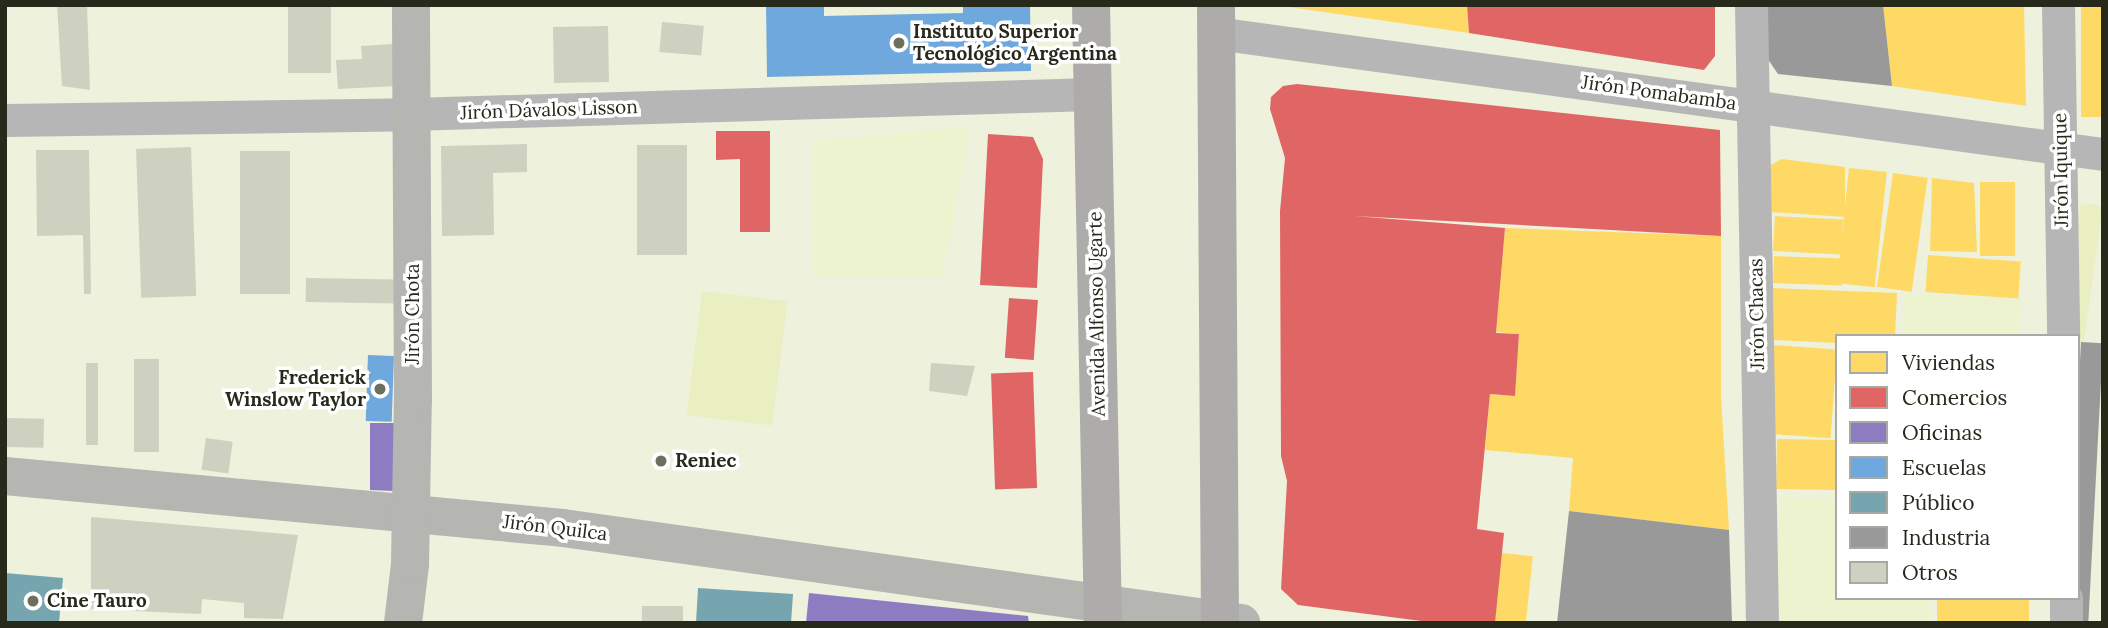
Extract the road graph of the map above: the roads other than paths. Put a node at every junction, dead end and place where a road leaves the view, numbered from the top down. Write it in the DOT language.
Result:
graph roads {
  1 [pos="411,5"];
  2 [pos="1091,5"];
  3 [pos="1751,5"];
  4 [pos="2058,5"];
  5 [pos="1216,19"];
  6 [pos="1093,94"];
  7 [pos="1753,106"];
  8 [pos="411,114"];
  9 [pos="5,120"];
  10 [pos="2061,148"];
  11 [pos="2103,154"];
  12 [pos="2063,334"];
  13 [pos="5,476"];
  14 [pos="411,513"];
  15 [pos="2066,600"];
  16 [pos="1103,613"];
  17 [pos="1227,622"];
  18 [pos="403,623"];
  19 [pos="1762,623"];
  20 [pos="2066,623"];
  1 -- 8 [label="street, Jirón Chota"];
  2 -- 6 [label="main road, Avenida Alfonso Ugarte"];
  3 -- 7 [label="street, Jirón Chacas"];
  4 -- 10 [label="street, Jirón Iquique"];
  5 -- 7 [label="street, Jirón Pomabamba"];
  5 -- 17 [label="main road"];
  6 -- 8 [label="street, Jirón Dávalos Lisson"];
  6 -- 16 [label="main road, Avenida Alfonso Ugarte"];
  7 -- 10 [label="street, Jirón Pomabamba"];
  7 -- 19 [label="street, Jirón Chacas"];
  8 -- 9 [label="street, Jirón Dávalos Lisson"];
  8 -- 14 [label="street, Jirón Chota"];
  10 -- 11 [label="street, Jirón Pomabamba"];
  10 -- 12 [label="street, Jirón Iquique"];
  13 -- 14 [label="street, Jirón Quilca"];
  14 -- 16 [label="street, Jirón Quilca"];
  14 -- 18 [label="street, Jirón Chota"];
  15 -- 20 [label="street"];
  16 -- 17 [label="street, Jirón Quilca"];
}
